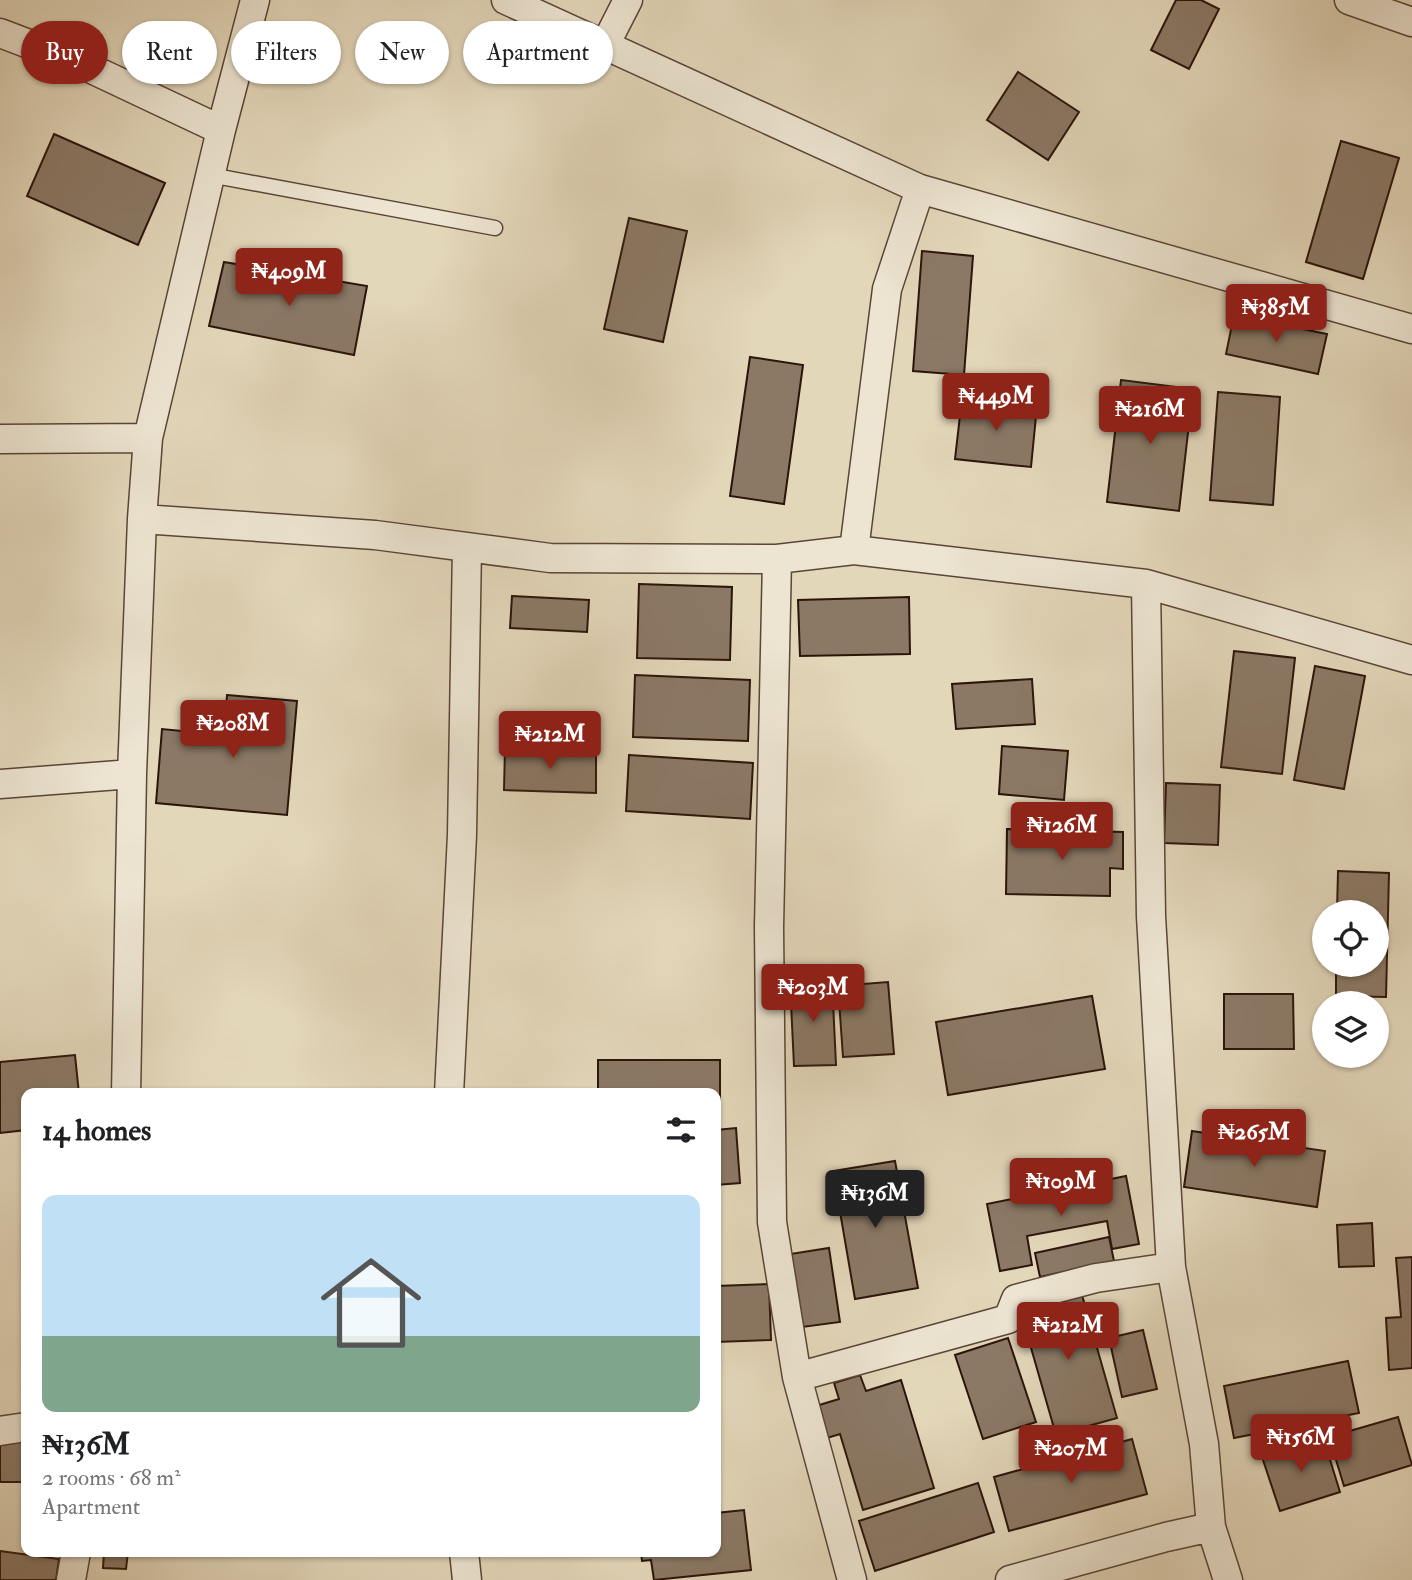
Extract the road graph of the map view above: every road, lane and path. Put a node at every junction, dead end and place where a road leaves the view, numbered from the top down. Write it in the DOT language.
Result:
graph roads {
  1 [pos="255,0"];
  2 [pos="506,0"];
  3 [pos="628,0"];
  4 [pos="1349,0"];
  5 [pos="552,21"];
  6 [pos="1412,22"];
  7 [pos="613,29"];
  8 [pos="0,33"];
  9 [pos="613,49"];
  10 [pos="221,130"];
  11 [pos="210,175"];
  12 [pos="920,189"];
  13 [pos="495,228"];
  14 [pos="1412,330"];
  15 [pos="148,438"];
  16 [pos="0,439"];
  17 [pos="142,519"];
  18 [pos="467,547"];
  19 [pos="854,550"];
  20 [pos="777,559"];
  21 [pos="1146,584"];
  22 [pos="1412,660"];
  23 [pos="132,774"];
  24 [pos="0,784"];
  25 [pos="125,1088"];
  26 [pos="449,1088"];
  27 [pos="1171,1267"];
  28 [pos="797,1377"];
  29 [pos="21,1428"];
  30 [pos="0,1431"];
  31 [pos="1211,1527"];
  32 [pos="75,1557"];
  33 [pos="465,1557"];
  34 [pos="71,1580"];
  35 [pos="467,1580"];
  36 [pos="852,1580"];
  37 [pos="1010,1580"];
  38 [pos="1227,1580"];
  1 -- 10 [label="street"];
  2 -- 5 [label="street"];
  3 -- 7 [label="street"];
  4 -- 6 [label="street"];
  8 -- 10 [label="street"];
  9 -- 12 [label="street"];
  10 -- 11 [label="street"];
  11 -- 13 [label="lane"];
  11 -- 15 [label="street"];
  12 -- 14 [label="street"];
  12 -- 19 [label="street"];
  15 -- 16 [label="street"];
  15 -- 17 [label="street"];
  17 -- 18 [label="street"];
  17 -- 23 [label="street"];
  18 -- 20 [label="street"];
  18 -- 26 [label="street"];
  19 -- 20 [label="street"];
  19 -- 21 [label="street"];
  20 -- 28 [label="street"];
  21 -- 22 [label="street"];
  21 -- 27 [label="street"];
  23 -- 24 [label="street"];
  23 -- 25 [label="street"];
  27 -- 28 [label="street"];
  27 -- 31 [label="street"];
  28 -- 36 [label="street"];
  29 -- 30 [label="street"];
  31 -- 37 [label="street"];
  31 -- 38 [label="street"];
  32 -- 34 [label="street"];
  33 -- 35 [label="street"];
}
